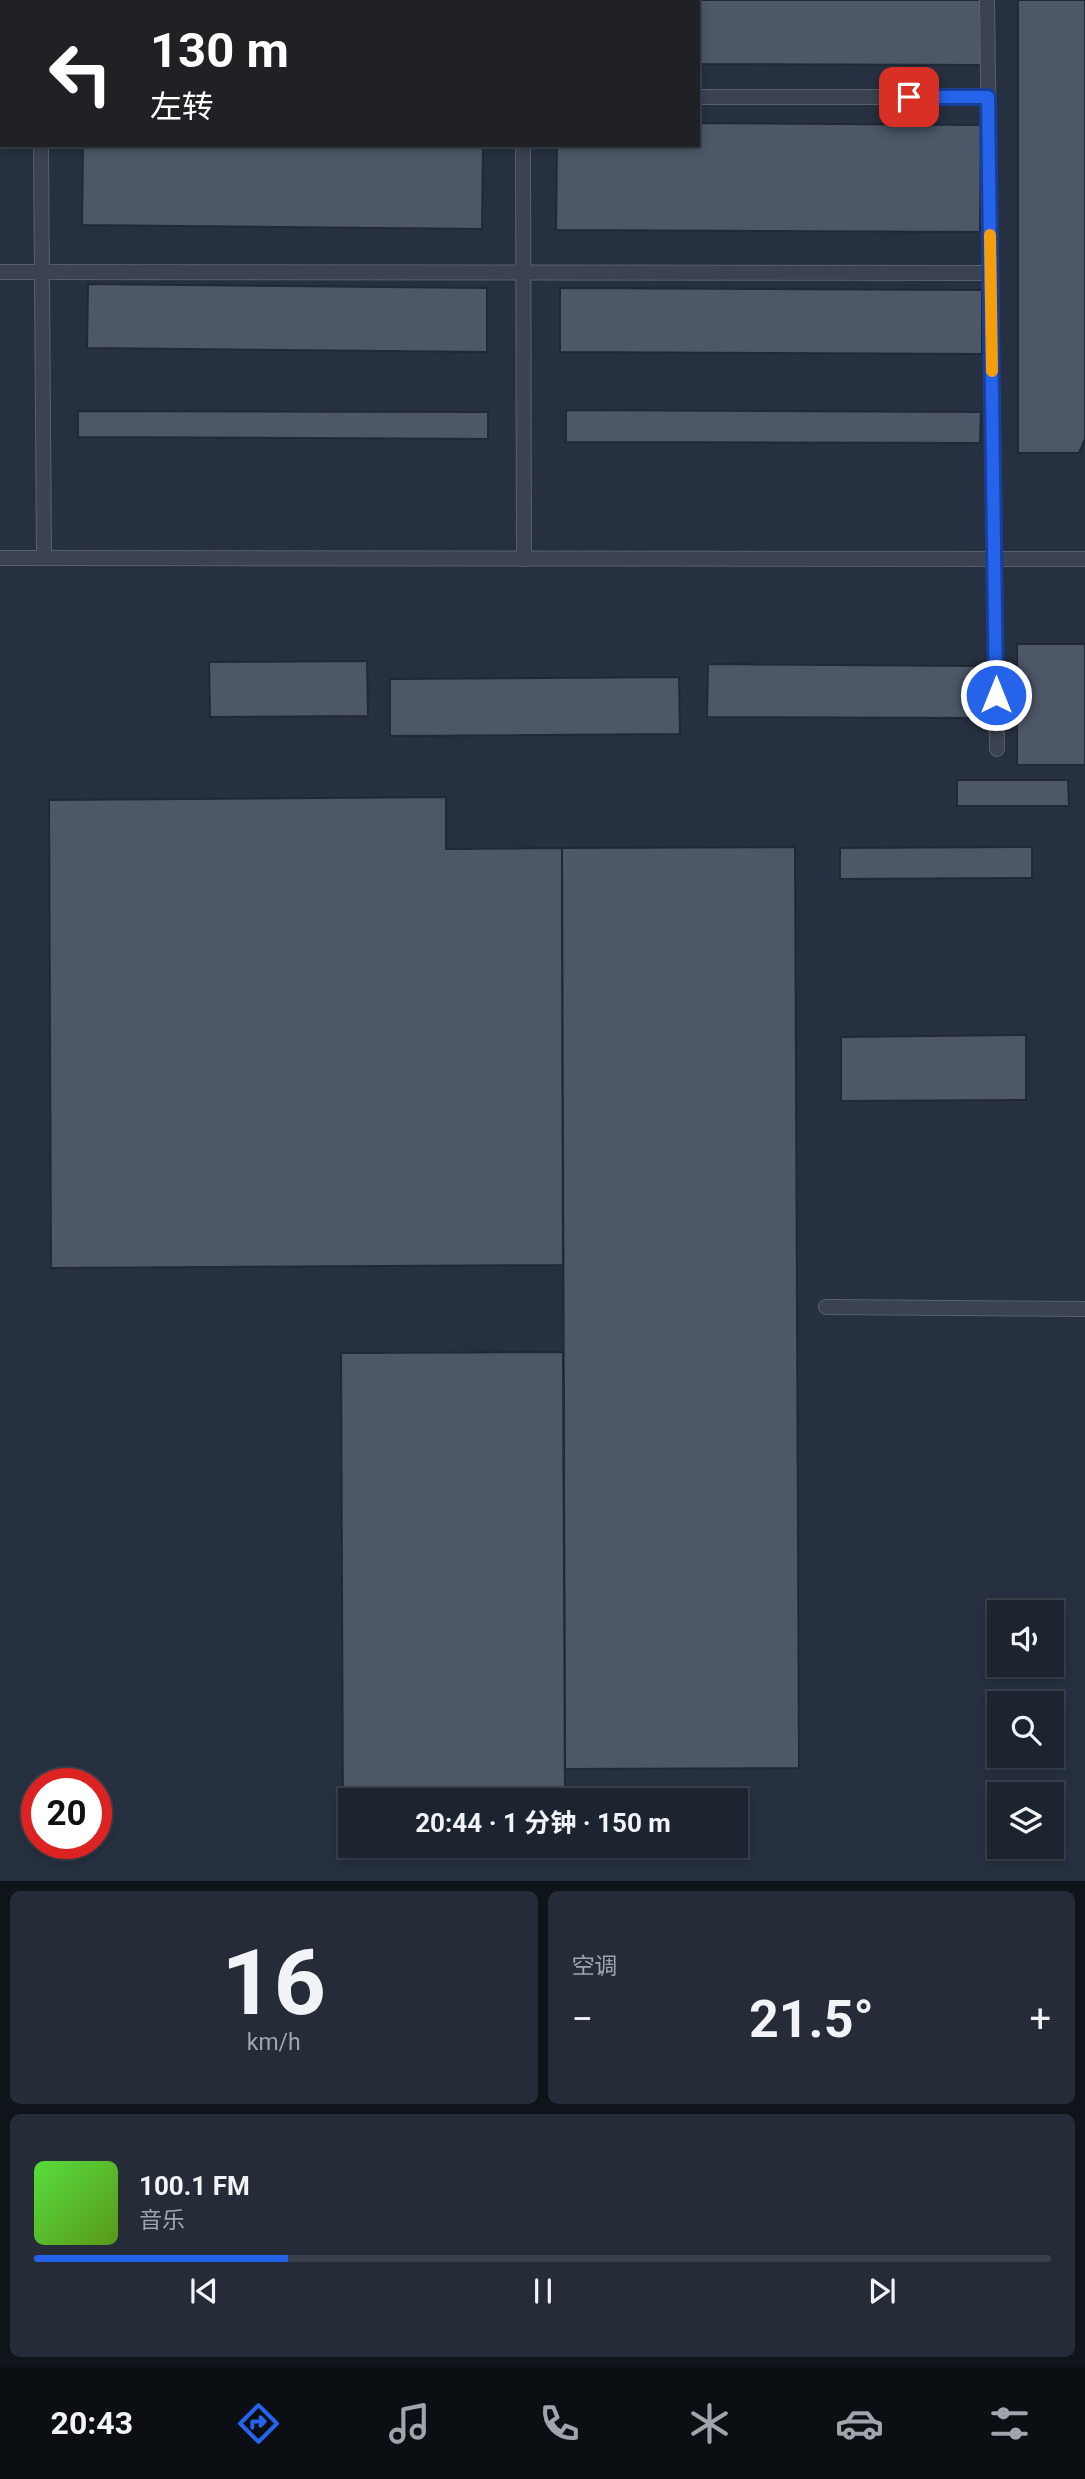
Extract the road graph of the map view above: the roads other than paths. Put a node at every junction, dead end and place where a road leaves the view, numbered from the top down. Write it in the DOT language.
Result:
graph roads {
  1 [pos="987,0"];
  2 [pos="700,97"];
  3 [pos="988,97"];
  4 [pos="41,147"];
  5 [pos="523,147"];
  6 [pos="0,272"];
  7 [pos="42,272"];
  8 [pos="523,273"];
  9 [pos="991,273"];
  10 [pos="0,558"];
  11 [pos="44,558"];
  12 [pos="524,558"];
  13 [pos="994,559"];
  14 [pos="1085,559"];
  15 [pos="997,749"];
  16 [pos="826,1307"];
  17 [pos="1085,1309"];
  1 -- 3 [label="lane"];
  2 -- 3 [label="lane"];
  3 -- 9 [label="lane"];
  4 -- 7 [label="lane"];
  5 -- 8 [label="lane"];
  6 -- 7 [label="lane"];
  7 -- 8 [label="lane"];
  7 -- 11 [label="lane"];
  8 -- 9 [label="lane"];
  8 -- 12 [label="lane"];
  9 -- 13 [label="lane"];
  10 -- 11 [label="lane"];
  11 -- 12 [label="lane"];
  12 -- 13 [label="lane"];
  13 -- 14 [label="lane"];
  13 -- 15 [label="lane"];
  16 -- 17 [label="lane"];
}
